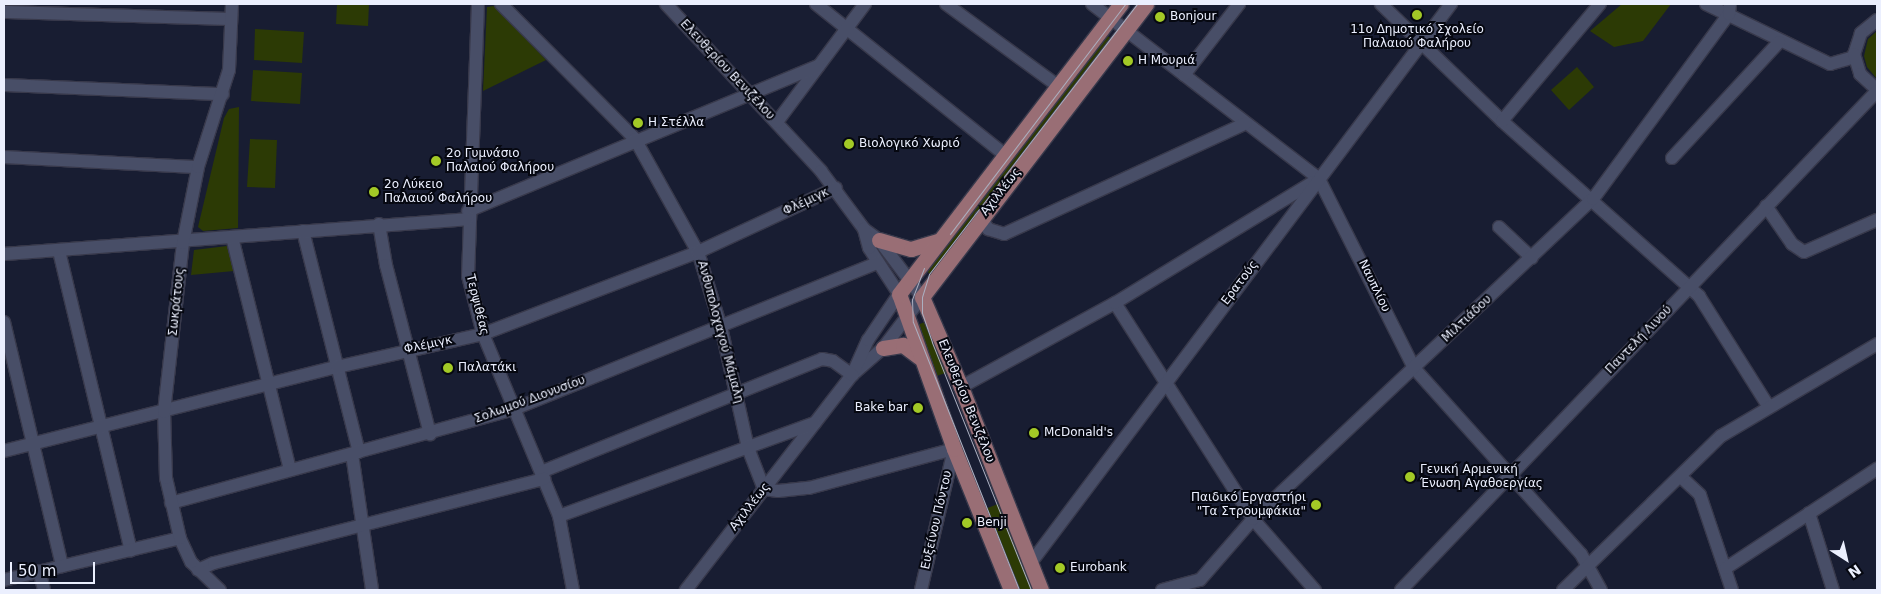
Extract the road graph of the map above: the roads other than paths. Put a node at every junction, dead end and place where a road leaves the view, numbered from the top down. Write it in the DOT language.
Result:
graph roads {
  1 [pos="232,4"];
  2 [pos="478,4"];
  3 [pos="501,4"];
  4 [pos="666,4"];
  5 [pos="816,4"];
  6 [pos="865,4"];
  7 [pos="946,4"];
  8 [pos="1092,4"];
  9 [pos="1121,4"];
  10 [pos="1146,4"];
  11 [pos="1239,4"];
  12 [pos="1381,4"];
  13 [pos="1451,4"];
  14 [pos="1600,4"];
  15 [pos="1706,4"];
  16 [pos="1729,9"];
  17 [pos="4,12"];
  18 [pos="1110,17"];
  19 [pos="231,19"];
  20 [pos="1877,20"];
  21 [pos="846,29"];
  22 [pos="1127,29"];
  23 [pos="1779,42"];
  24 [pos="1420,45"];
  25 [pos="1854,57"];
  26 [pos="818,66"];
  27 [pos="1184,75"];
  28 [pos="4,85"];
  29 [pos="1058,86"];
  30 [pos="1877,90"];
  31 [pos="748,93"];
  32 [pos="223,94"];
  33 [pos="1502,121"];
  34 [pos="776,122"];
  35 [pos="1246,123"];
  36 [pos="636,139"];
  37 [pos="1005,155"];
  38 [pos="4,157"];
  39 [pos="1672,158"];
  40 [pos="198,167"];
  41 [pos="1319,179"];
  42 [pos="836,188"];
  43 [pos="1593,200"];
  44 [pos="1766,206"];
  45 [pos="468,215"];
  46 [pos="981,218"];
  47 [pos="1877,220"];
  48 [pos="379,224"];
  49 [pos="1499,227"];
  50 [pos="864,229"];
  51 [pos="303,231"];
  52 [pos="232,237"];
  53 [pos="879,240"];
  54 [pos="938,241"];
  55 [pos="183,242"];
  56 [pos="58,251"];
  57 [pos="698,252"];
  58 [pos="4,254"];
  59 [pos="1532,258"];
  60 [pos="878,263"];
  61 [pos="909,280"];
  62 [pos="1690,287"];
  63 [pos="899,294"];
  64 [pos="922,297"];
  65 [pos="1115,302"];
  66 [pos="906,318"];
  67 [pos="4,322"];
  68 [pos="721,326"];
  69 [pos="482,334"];
  70 [pos="1877,344"];
  71 [pos="883,348"];
  72 [pos="410,349"];
  73 [pos="919,357"];
  74 [pos="337,367"];
  75 [pos="1414,368"];
  76 [pos="852,375"];
  77 [pos="1165,383"];
  78 [pos="269,384"];
  79 [pos="961,387"];
  80 [pos="737,391"];
  81 [pos="1769,407"];
  82 [pos="514,408"];
  83 [pos="164,412"];
  84 [pos="815,423"];
  85 [pos="102,426"];
  86 [pos="430,434"];
  87 [pos="34,444"];
  88 [pos="748,448"];
  89 [pos="954,449"];
  90 [pos="4,451"];
  91 [pos="356,453"];
  92 [pos="1877,469"];
  93 [pos="290,470"];
  94 [pos="1511,474"];
  95 [pos="543,476"];
  96 [pos="1681,477"];
  97 [pos="764,489"];
  98 [pos="171,503"];
  99 [pos="1810,513"];
  100 [pos="559,516"];
  101 [pos="1253,519"];
  102 [pos="364,526"];
  103 [pos="180,538"];
  104 [pos="131,550"];
  105 [pos="1030,564"];
  106 [pos="1589,564"];
  107 [pos="62,566"];
  108 [pos="1726,568"];
  109 [pos="198,570"];
  110 [pos="40,571"];
  111 [pos="4,580"];
  112 [pos="1200,585"];
  113 [pos="1007,589"];
  114 [pos="44,590"];
  115 [pos="220,590"];
  116 [pos="372,590"];
  117 [pos="573,590"];
  118 [pos="686,590"];
  119 [pos="921,590"];
  120 [pos="1041,590"];
  121 [pos="1162,590"];
  122 [pos="1315,590"];
  123 [pos="1401,590"];
  124 [pos="1563,590"];
  125 [pos="1602,590"];
  126 [pos="1732,590"];
  127 [pos="1833,590"];
  1 -- 19 [label="street, Σωκράτους"];
  2 -- 45 [label="street, Τερψιθέας"];
  3 -- 36 [label="street, Ανθυπολοχαγού Μάμαλη"];
  4 -- 31 [label="street, Ελευθερίου Βενιζέλου"];
  5 -- 21 [label="street"];
  6 -- 21 [label="street"];
  7 -- 29 [label="street"];
  8 -- 18 [label="street, Ναυπλίου"];
  9 -- 18 [label="main road, Αχιλλέως"];
  10 -- 22 [label="main road, Αχιλλέως"];
  11 -- 27 [label="street"];
  12 -- 24 [label="street"];
  13 -- 24 [label="street, Ερατούς"];
  14 -- 33 [label="street"];
  15 -- 16 [label="street"];
  16 -- 23 [label="street"];
  16 -- 43 [label="street, Μιλτιάδου"];
  17 -- 19 [label="street"];
  18 -- 22 [label="street, Ναυπλίου"];
  18 -- 29 [label="main road, Αχιλλέως"];
  19 -- 32 [label="street, Σωκράτους"];
  20 -- 25 [label="street"];
  21 -- 26 [label="street"];
  21 -- 37 [label="street"];
  22 -- 27 [label="street, Ναυπλίου"];
  22 -- 46 [label="main road, Αχιλλέως"];
  23 -- 25 [label="street"];
  23 -- 39 [label="street"];
  24 -- 33 [label="street"];
  24 -- 41 [label="street, Ερατούς"];
  25 -- 30 [label="street"];
  26 -- 31 [label="street"];
  26 -- 34 [label="street"];
  27 -- 35 [label="street, Ναυπλίου"];
  28 -- 32 [label="street"];
  29 -- 37 [label="main road, Αχιλλέως"];
  30 -- 44 [label="street, Παντελή Λινού"];
  31 -- 34 [label="street, Ελευθερίου Βενιζέλου"];
  31 -- 36 [label="street"];
  32 -- 40 [label="street, Σωκράτους"];
  33 -- 43 [label="street"];
  34 -- 42 [label="street, Ελευθερίου Βενιζέλου"];
  35 -- 41 [label="street, Ναυπλίου"];
  35 -- 46 [label="street"];
  36 -- 45 [label="street"];
  36 -- 57 [label="street, Ανθυπολοχαγού Μάμαλη"];
  37 -- 54 [label="main road, Αχιλλέως"];
  38 -- 40 [label="street"];
  40 -- 55 [label="street, Σωκράτους"];
  41 -- 65 [label="street"];
  41 -- 75 [label="street, Ναυπλίου"];
  41 -- 77 [label="street, Ερατούς"];
  42 -- 50 [label="street, Ελευθερίου Βενιζέλου"];
  42 -- 57 [label="street, Φλέμιγκ"];
  43 -- 59 [label="street, Μιλτιάδου"];
  43 -- 62 [label="street"];
  44 -- 47 [label="street"];
  44 -- 62 [label="street, Παντελή Λινού"];
  45 -- 48 [label="street"];
  45 -- 69 [label="street, Τερψιθέας"];
  46 -- 64 [label="main road, Αχιλλέως"];
  48 -- 51 [label="street"];
  48 -- 72 [label="street"];
  49 -- 59 [label="street"];
  50 -- 53 [label="street, Ελευθερίου Βενιζέλου"];
  50 -- 60 [label="street, Ελευθερίου Βενιζέλου"];
  51 -- 52 [label="street"];
  51 -- 74 [label="street"];
  52 -- 55 [label="street"];
  52 -- 78 [label="street"];
  53 -- 54 [label="main road"];
  53 -- 61 [label="street, Ελευθερίου Βενιζέλου"];
  54 -- 61 [label="main road, Αχιλλέως"];
  55 -- 56 [label="street"];
  55 -- 83 [label="street, Σωκράτους"];
  56 -- 58 [label="street"];
  56 -- 85 [label="street"];
  57 -- 68 [label="street, Ανθυπολοχαγού Μάμαλη"];
  57 -- 69 [label="street, Φλέμιγκ"];
  59 -- 75 [label="street, Μιλτιάδου"];
  60 -- 63 [label="street, Ελευθερίου Βενιζέλου"];
  60 -- 68 [label="street, Σολωμού Διονυσίου"];
  61 -- 63 [label="main road, Αχιλλέως"];
  61 -- 64 [label="street, Ελευθερίου Βενιζέλου"];
  62 -- 81 [label="street"];
  62 -- 94 [label="street, Παντελή Λινού"];
  63 -- 66 [label="main road, Ελευθερίου Βενιζέλου"];
  63 -- 76 [label="street, Αχιλλέως"];
  64 -- 66 [label="street, Αχιλλέως"];
  64 -- 79 [label="main road, Ελευθερίου Βενιζέλου"];
  65 -- 77 [label="street"];
  65 -- 79 [label="street"];
  66 -- 71 [label="street, Αχιλλέως"];
  66 -- 73 [label="main road, Ελευθερίου Βενιζέλου"];
  67 -- 87 [label="street"];
  68 -- 80 [label="street, Ανθυπολοχαγού Μάμαλη"];
  68 -- 82 [label="street, Σολωμού Διονυσίου"];
  69 -- 72 [label="street, Φλέμιγκ"];
  69 -- 82 [label="street, Τερψιθέας"];
  70 -- 81 [label="street"];
  71 -- 73 [label="main road"];
  71 -- 76 [label="street, Αχιλλέως"];
  72 -- 74 [label="street, Φλέμιγκ"];
  72 -- 86 [label="street"];
  73 -- 89 [label="main road, Ελευθερίου Βενιζέλου"];
  74 -- 78 [label="street, Φλέμιγκ"];
  74 -- 91 [label="street"];
  75 -- 94 [label="street, Ναυπλίου"];
  75 -- 101 [label="street, Μιλτιάδου"];
  76 -- 80 [label="street"];
  76 -- 84 [label="street, Αχιλλέως"];
  77 -- 101 [label="street"];
  77 -- 105 [label="street, Ερατούς"];
  78 -- 83 [label="street, Φλέμιγκ"];
  78 -- 93 [label="street"];
  79 -- 105 [label="main road, Ελευθερίου Βενιζέλου"];
  80 -- 88 [label="street, Ανθυπολοχαγού Μάμαλη"];
  80 -- 95 [label="street"];
  81 -- 96 [label="street"];
  82 -- 86 [label="street, Σολωμού Διονυσίου"];
  82 -- 95 [label="street, Τερψιθέας"];
  83 -- 85 [label="street, Φλέμιγκ"];
  83 -- 98 [label="street, Σωκράτους"];
  84 -- 88 [label="street"];
  84 -- 97 [label="street, Αχιλλέως"];
  85 -- 87 [label="street, Φλέμιγκ"];
  85 -- 104 [label="street"];
  86 -- 91 [label="street, Σολωμού Διονυσίου"];
  87 -- 90 [label="street, Φλέμιγκ"];
  87 -- 107 [label="street"];
  88 -- 97 [label="street, Ανθυπολοχαγού Μάμαλη"];
  88 -- 100 [label="street"];
  89 -- 97 [label="street"];
  89 -- 113 [label="main road, Ελευθερίου Βενιζέλου"];
  89 -- 119 [label="street, Ευξείνου Πόντου"];
  91 -- 93 [label="street, Σολωμού Διονυσίου"];
  91 -- 102 [label="street"];
  92 -- 99 [label="street"];
  93 -- 98 [label="street, Σολωμού Διονυσίου"];
  94 -- 106 [label="street, Ναυπλίου"];
  94 -- 123 [label="street, Παντελή Λινού"];
  95 -- 100 [label="street, Τερψιθέας"];
  95 -- 102 [label="street"];
  96 -- 106 [label="street"];
  96 -- 108 [label="street"];
  97 -- 118 [label="street, Αχιλλέως"];
  98 -- 103 [label="street, Σωκράτους"];
  99 -- 108 [label="street"];
  99 -- 127 [label="street"];
  100 -- 117 [label="street, Τερψιθέας"];
  101 -- 112 [label="street, Μιλτιάδου"];
  101 -- 122 [label="street"];
  102 -- 109 [label="street"];
  102 -- 116 [label="street"];
  103 -- 104 [label="street"];
  103 -- 109 [label="street, Σωκράτους"];
  104 -- 107 [label="street"];
  105 -- 120 [label="main road, Ελευθερίου Βενιζέλου"];
  106 -- 124 [label="street"];
  106 -- 125 [label="street, Ναυπλίου"];
  107 -- 110 [label="street"];
  108 -- 126 [label="street"];
  109 -- 115 [label="street, Σωκράτους"];
  110 -- 111 [label="street"];
  110 -- 114 [label="street"];
  112 -- 121 [label="street, Μιλτιάδου"];
}
